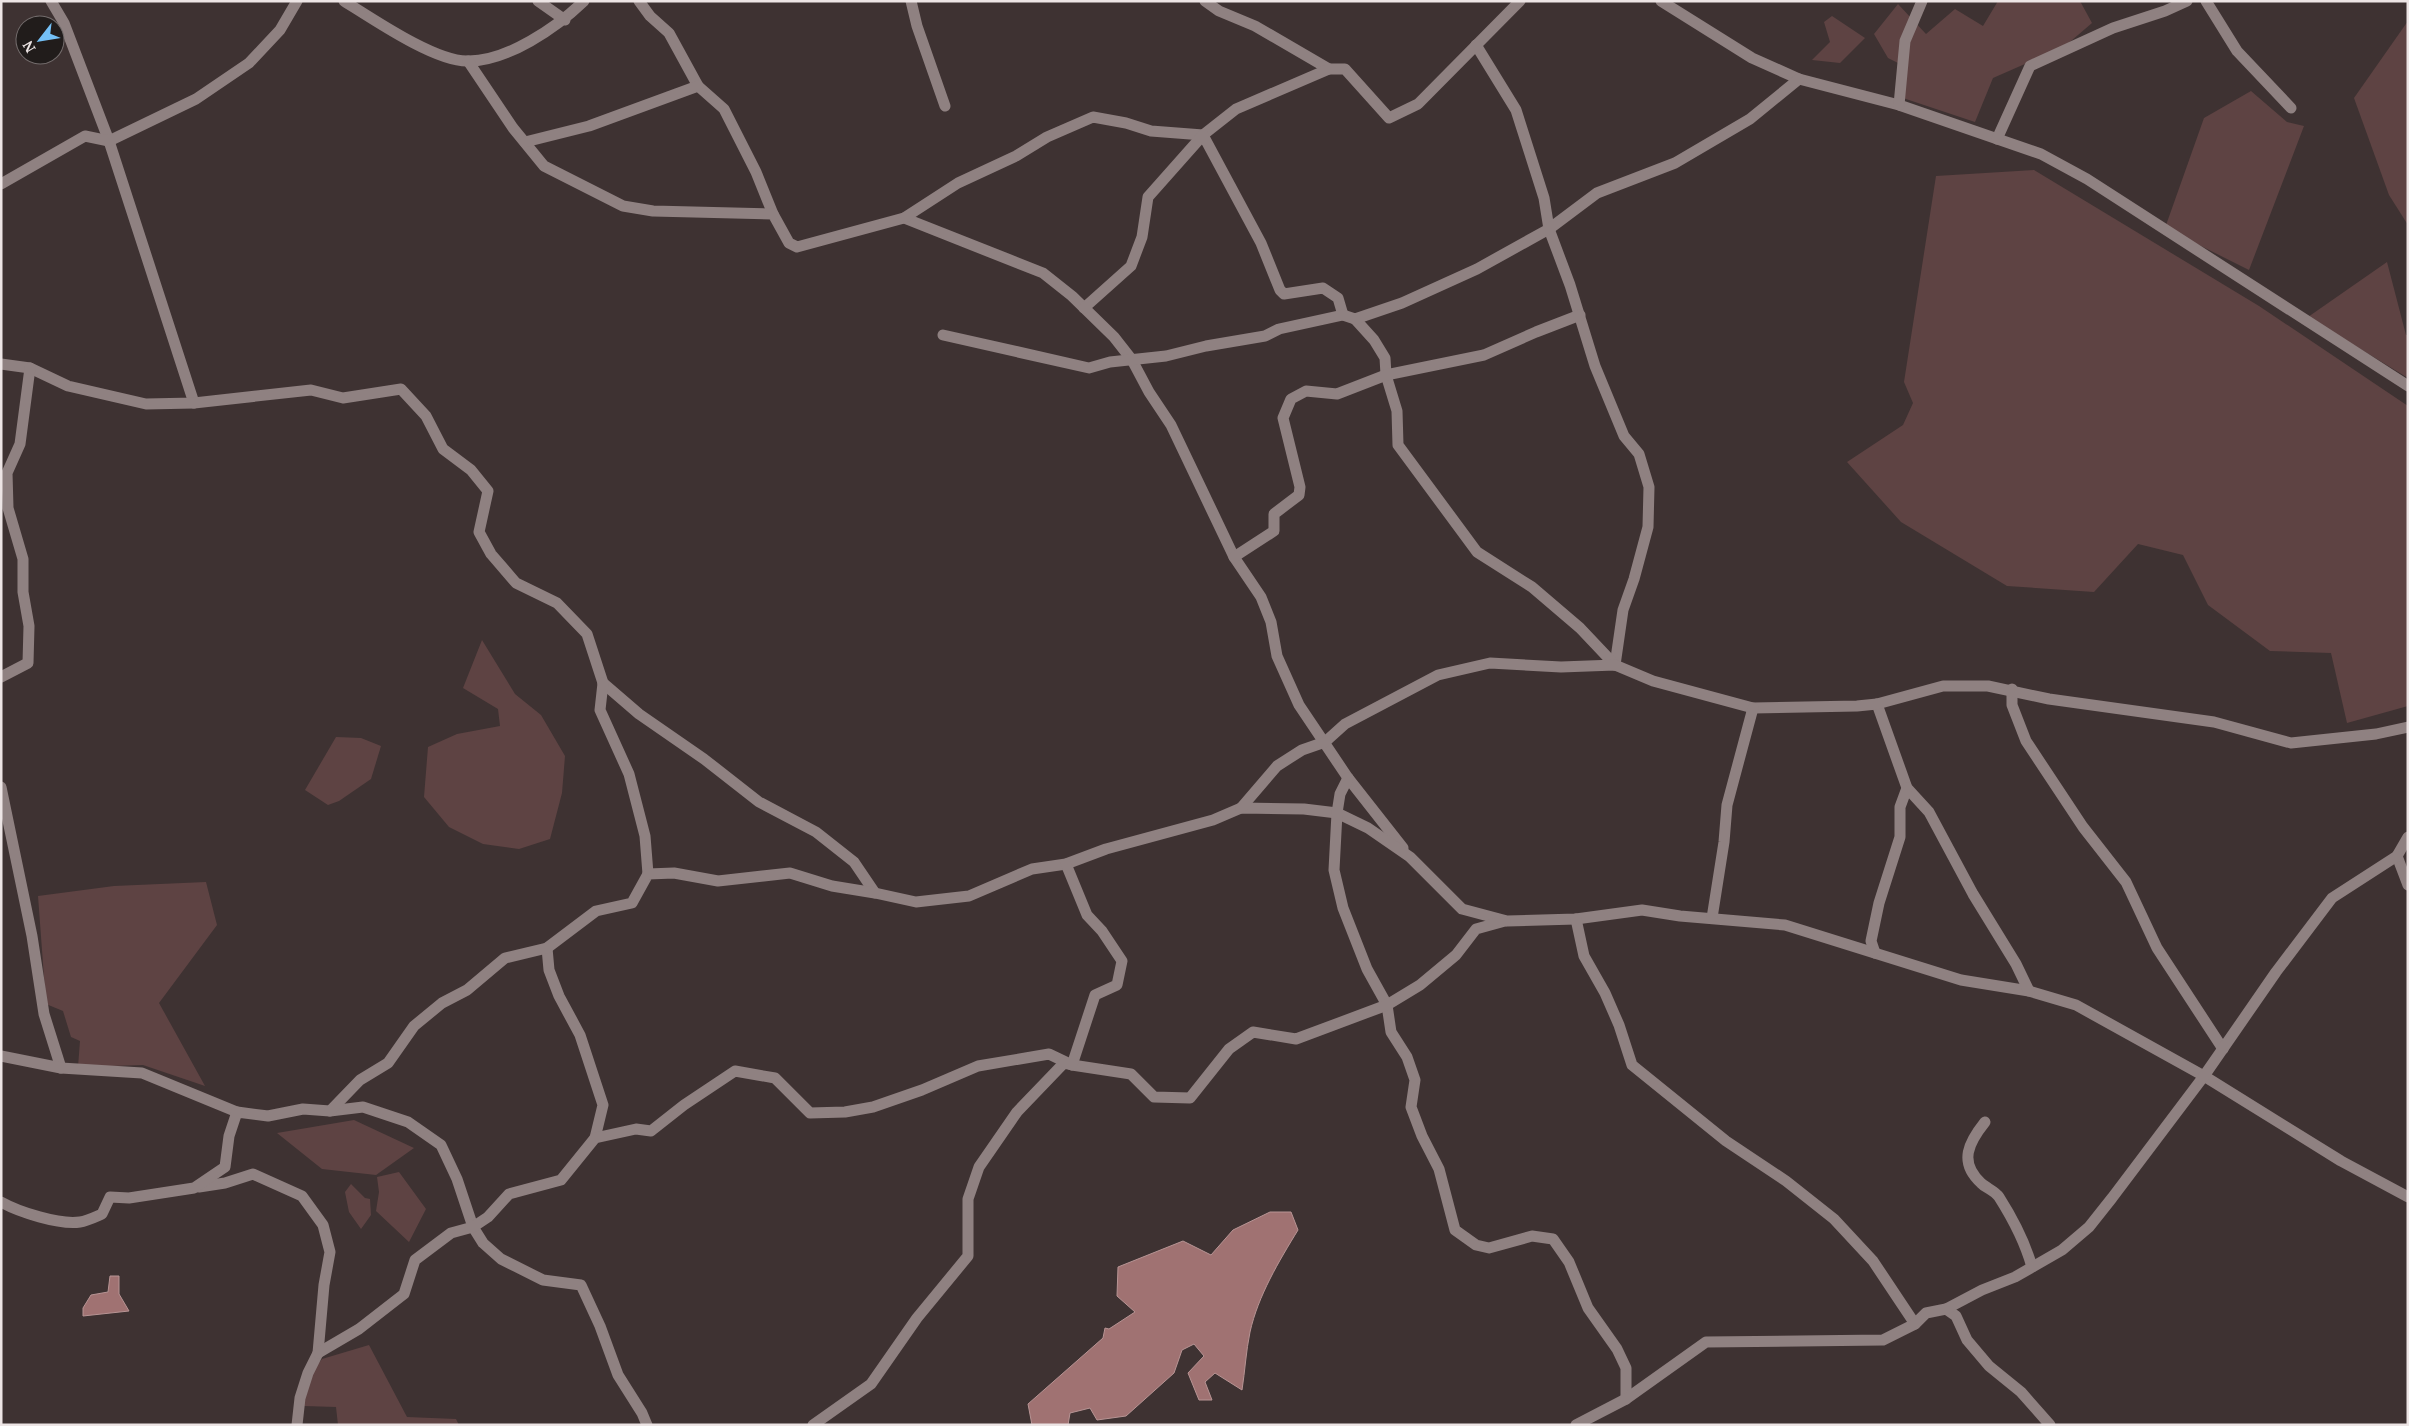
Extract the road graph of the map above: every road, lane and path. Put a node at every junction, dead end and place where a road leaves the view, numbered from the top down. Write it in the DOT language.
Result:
graph roads {
  1 [pos="51,1"];
  2 [pos="297,1"];
  3 [pos="344,1"];
  4 [pos="538,1"];
  5 [pos="584,1"];
  6 [pos="639,1"];
  7 [pos="911,1"];
  8 [pos="1205,1"];
  9 [pos="1520,1"];
  10 [pos="1661,1"];
  11 [pos="1922,1"];
  12 [pos="2187,1"];
  13 [pos="2206,1"];
  14 [pos="565,20"];
  15 [pos="1476,45"];
  16 [pos="468,61"];
  17 [pos="1329,69"];
  18 [pos="1799,79"];
  19 [pos="698,86"];
  20 [pos="1899,105"];
  21 [pos="945,106"];
  22 [pos="2291,108"];
  23 [pos="1203,135"];
  24 [pos="1997,139"];
  25 [pos="110,141"];
  26 [pos="525,142"];
  27 [pos="1,184"];
  28 [pos="773,214"];
  29 [pos="904,218"];
  30 [pos="1549,229"];
  31 [pos="1084,308"];
  32 [pos="1343,315"];
  33 [pos="1580,315"];
  34 [pos="1355,319"];
  35 [pos="943,335"];
  36 [pos="1132,360"];
  37 [pos="1,364"];
  38 [pos="30,368"];
  39 [pos="1386,375"];
  40 [pos="2408,386"];
  41 [pos="194,402"];
  42 [pos="1234,557"];
  43 [pos="1616,665"];
  44 [pos="1,677"];
  45 [pos="603,683"];
  46 [pos="2012,689"];
  47 [pos="1877,704"];
  48 [pos="1753,708"];
  49 [pos="2408,727"];
  50 [pos="1325,742"];
  51 [pos="1348,778"];
  52 [pos="1,787"];
  53 [pos="1907,788"];
  54 [pos="1241,808"];
  55 [pos="1337,813"];
  56 [pos="2408,837"];
  57 [pos="2397,856"];
  58 [pos="1410,857"];
  59 [pos="1066,864"];
  60 [pos="648,874"];
  61 [pos="2408,885"];
  62 [pos="875,893"];
  63 [pos="1712,918"];
  64 [pos="1576,919"];
  65 [pos="1507,921"];
  66 [pos="548,948"];
  67 [pos="1875,953"];
  68 [pos="2029,991"];
  69 [pos="1387,1005"];
  70 [pos="2223,1050"];
  71 [pos="1,1056"];
  72 [pos="1072,1065"];
  73 [pos="61,1068"];
  74 [pos="2204,1076"];
  75 [pos="330,1111"];
  76 [pos="237,1112"];
  77 [pos="1985,1122"];
  78 [pos="596,1138"];
  79 [pos="194,1188"];
  80 [pos="2408,1197"];
  81 [pos="1,1202"];
  82 [pos="473,1227"];
  83 [pos="2032,1267"];
  84 [pos="1946,1309"];
  85 [pos="1915,1324"];
  86 [pos="318,1353"];
  87 [pos="1626,1400"];
  88 [pos="297,1425"];
  89 [pos="647,1425"];
  90 [pos="813,1425"];
  91 [pos="1576,1425"];
  92 [pos="2050,1425"];
  1 -- 25 [label="street"];
  2 -- 25 [label="street"];
  3 -- 16 [label="street"];
  4 -- 14 [label="street"];
  5 -- 14 [label="street"];
  6 -- 19 [label="street"];
  7 -- 21 [label="street"];
  8 -- 17 [label="street"];
  9 -- 15 [label="street"];
  10 -- 18 [label="street"];
  11 -- 20 [label="street"];
  12 -- 24 [label="street"];
  13 -- 22 [label="street"];
  14 -- 16 [label="street"];
  15 -- 17 [label="street"];
  15 -- 30 [label="street"];
  16 -- 26 [label="street"];
  17 -- 23 [label="street"];
  18 -- 20 [label="street"];
  18 -- 30 [label="street"];
  19 -- 26 [label="street"];
  19 -- 28 [label="street"];
  20 -- 24 [label="street"];
  23 -- 29 [label="street"];
  23 -- 31 [label="street"];
  23 -- 32 [label="street"];
  24 -- 40 [label="street"];
  25 -- 27 [label="street"];
  25 -- 41 [label="street"];
  26 -- 28 [label="street"];
  28 -- 29 [label="street"];
  29 -- 31 [label="street"];
  30 -- 33 [label="street"];
  30 -- 34 [label="street"];
  31 -- 36 [label="street"];
  32 -- 34 [label="street"];
  32 -- 36 [label="street"];
  33 -- 39 [label="street"];
  33 -- 43 [label="street"];
  34 -- 39 [label="street"];
  35 -- 36 [label="street"];
  36 -- 42 [label="street"];
  37 -- 38 [label="street"];
  38 -- 41 [label="street"];
  38 -- 44 [label="street"];
  39 -- 42 [label="street"];
  39 -- 43 [label="street"];
  41 -- 45 [label="street"];
  42 -- 50 [label="street"];
  43 -- 48 [label="street"];
  43 -- 50 [label="street"];
  45 -- 60 [label="street"];
  45 -- 62 [label="street"];
  46 -- 47 [label="street"];
  46 -- 49 [label="street"];
  46 -- 70 [label="street"];
  47 -- 48 [label="street"];
  47 -- 53 [label="street"];
  48 -- 63 [label="street"];
  50 -- 51 [label="street"];
  50 -- 54 [label="street"];
  51 -- 55 [label="street"];
  51 -- 58 [label="street"];
  52 -- 73 [label="street"];
  53 -- 67 [label="street"];
  53 -- 68 [label="street"];
  54 -- 55 [label="street"];
  54 -- 59 [label="street"];
  55 -- 58 [label="street"];
  55 -- 69 [label="street"];
  56 -- 57 [label="street"];
  57 -- 61 [label="street"];
  57 -- 70 [label="street"];
  58 -- 65 [label="street"];
  59 -- 62 [label="street"];
  59 -- 72 [label="street"];
  60 -- 62 [label="street"];
  60 -- 66 [label="street"];
  63 -- 64 [label="street"];
  63 -- 67 [label="street"];
  64 -- 65 [label="street"];
  64 -- 85 [label="street"];
  65 -- 69 [label="street"];
  66 -- 75 [label="street"];
  66 -- 78 [label="street"];
  67 -- 68 [label="street"];
  68 -- 74 [label="street"];
  69 -- 72 [label="street"];
  69 -- 87 [label="street"];
  70 -- 74 [label="street"];
  71 -- 73 [label="street"];
  72 -- 78 [label="street"];
  72 -- 90 [label="street"];
  73 -- 76 [label="street"];
  74 -- 80 [label="street"];
  74 -- 83 [label="street"];
  75 -- 76 [label="street"];
  75 -- 82 [label="street"];
  76 -- 79 [label="street"];
  77 -- 83 [label="street"];
  78 -- 82 [label="street"];
  79 -- 81 [label="street"];
  79 -- 86 [label="street"];
  82 -- 86 [label="street"];
  82 -- 89 [label="street"];
  83 -- 84 [label="street"];
  84 -- 85 [label="street"];
  84 -- 92 [label="street"];
  85 -- 87 [label="street"];
  86 -- 88 [label="street"];
  87 -- 91 [label="street"];
}
